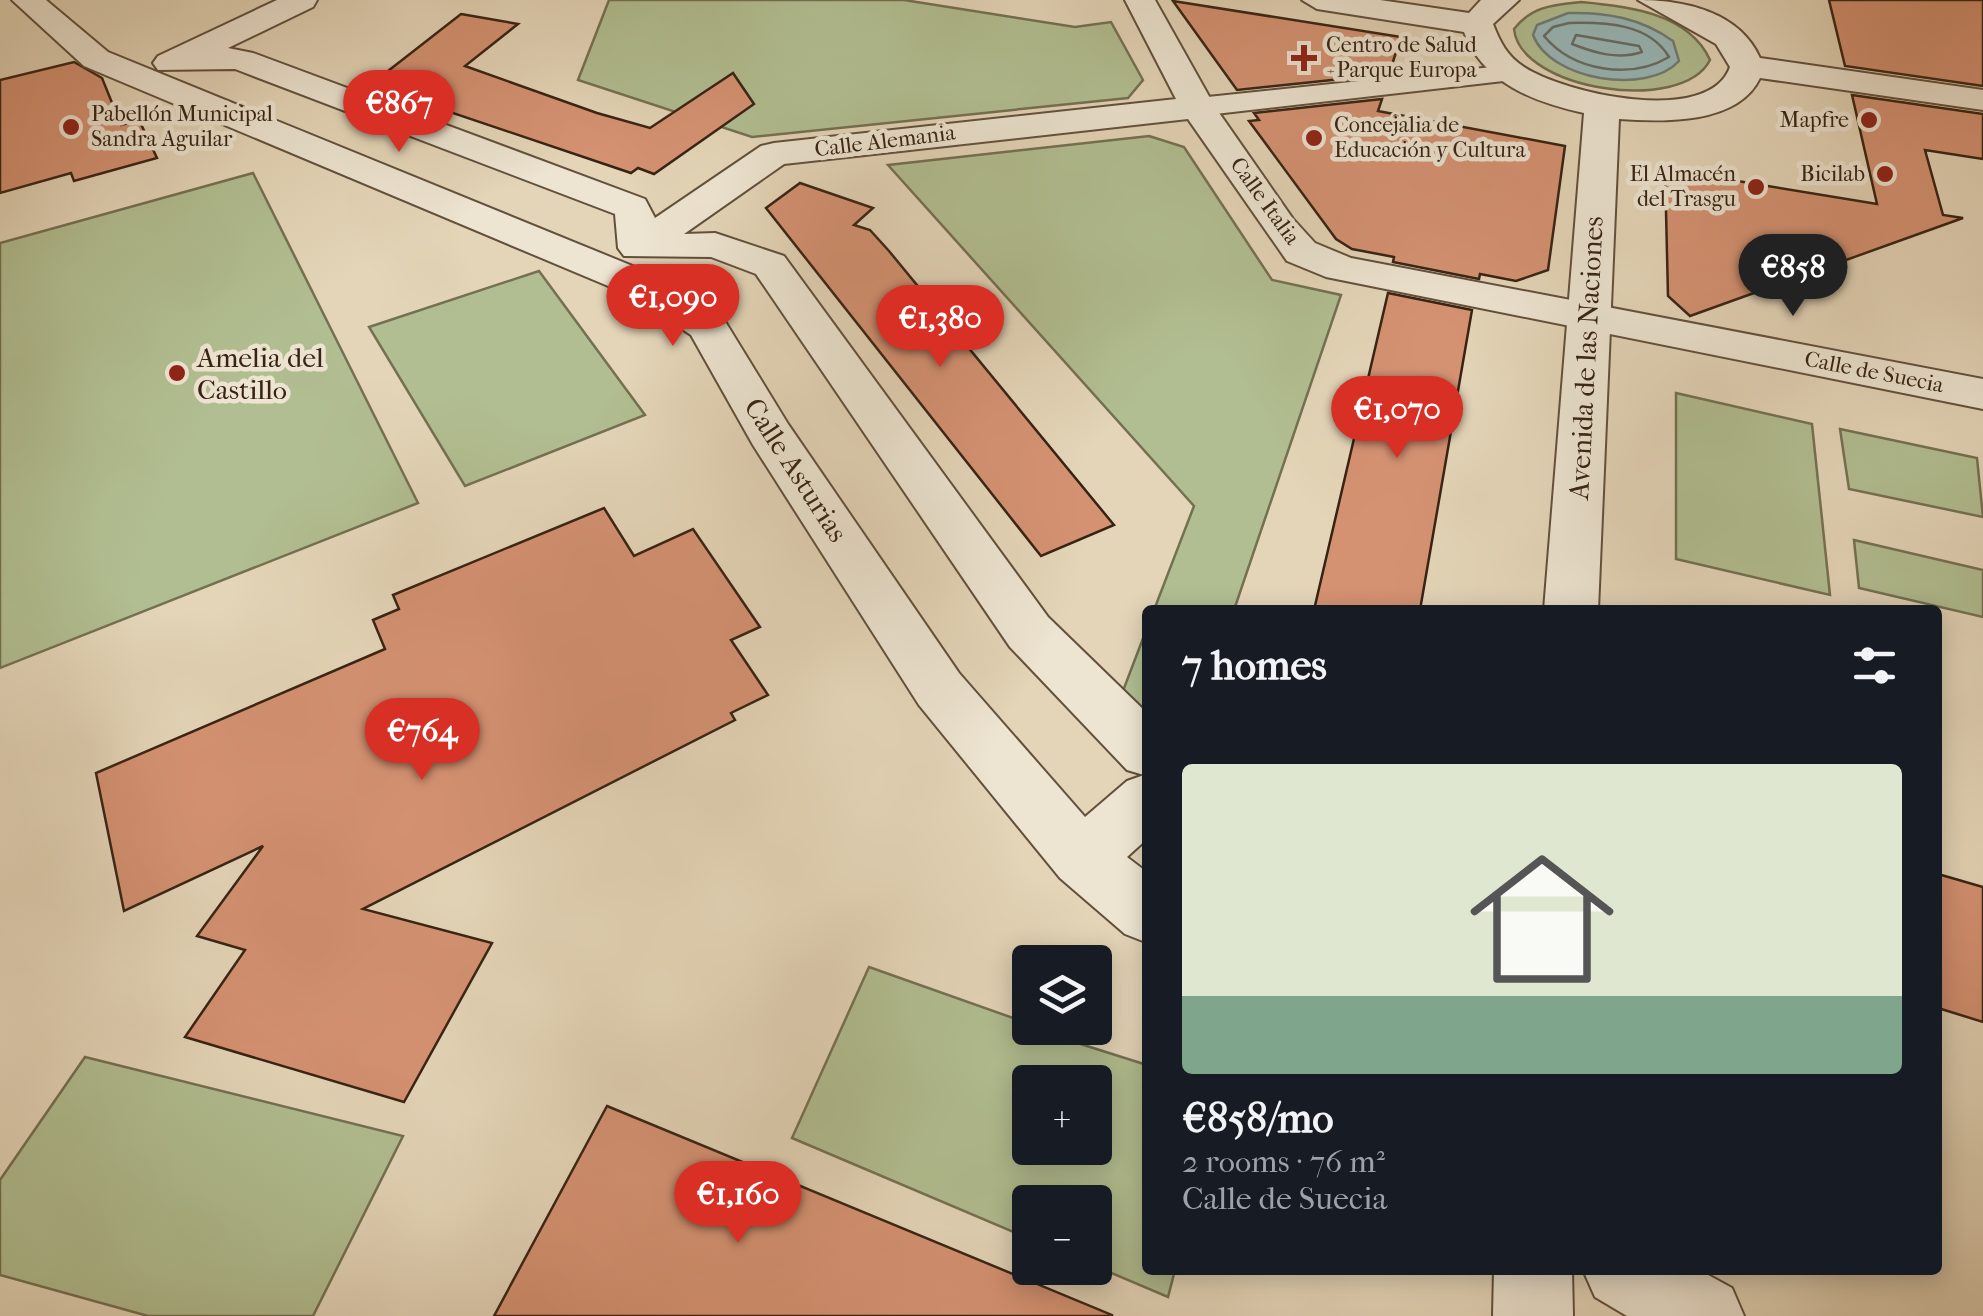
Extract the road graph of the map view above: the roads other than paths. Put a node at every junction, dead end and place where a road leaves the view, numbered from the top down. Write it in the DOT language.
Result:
graph roads {
  1 [pos="27,0"];
  2 [pos="302,0"];
  3 [pos="1140,0"];
  4 [pos="1317,0"];
  5 [pos="1504,0"];
  6 [pos="1652,0"];
  7 [pos="1477,24"];
  8 [pos="1746,66"];
  9 [pos="155,70"];
  10 [pos="1511,73"];
  11 [pos="1983,100"];
  12 [pos="1602,106"];
  13 [pos="1198,107"];
  14 [pos="623,259"];
  15 [pos="1589,316"];
  16 [pos="1983,394"];
  17 [pos="1571,605"];
  18 [pos="1142,746"];
  19 [pos="1142,805"];
  20 [pos="1082,858"];
  21 [pos="1142,908"];
  22 [pos="1533,1275"];
  23 [pos="1631,1275"];
  24 [pos="1533,1316"];
  25 [pos="1704,1316"];
  1 -- 9 [label="street, Calle Asturias"];
  2 -- 9 [label="street"];
  3 -- 13 [label="street, Calle Italia"];
  4 -- 7 [label="street"];
  5 -- 7 [label="street"];
  6 -- 8 [label="street"];
  7 -- 10 [label="street"];
  8 -- 11 [label="street"];
  8 -- 12 [label="street"];
  9 -- 14 [label="street, Calle Asturias"];
  9 -- 14 [label="street, Calle Asturias"];
  10 -- 12 [label="street"];
  10 -- 13 [label="street"];
  12 -- 15 [label="street, Avenida de las Naciones"];
  13 -- 14 [label="street, Calle Alemania"];
  13 -- 15 [label="street, Calle Italia"];
  14 -- 18 [label="street, Calle Asturias"];
  14 -- 20 [label="street, Calle Asturias"];
  15 -- 16 [label="street, Calle de Suecia"];
  15 -- 17 [label="street, Avenida de las Naciones"];
  19 -- 20 [label="street"];
  20 -- 21 [label="street, Calle Asturias"];
  22 -- 24 [label="street"];
  23 -- 25 [label="street"];
}
